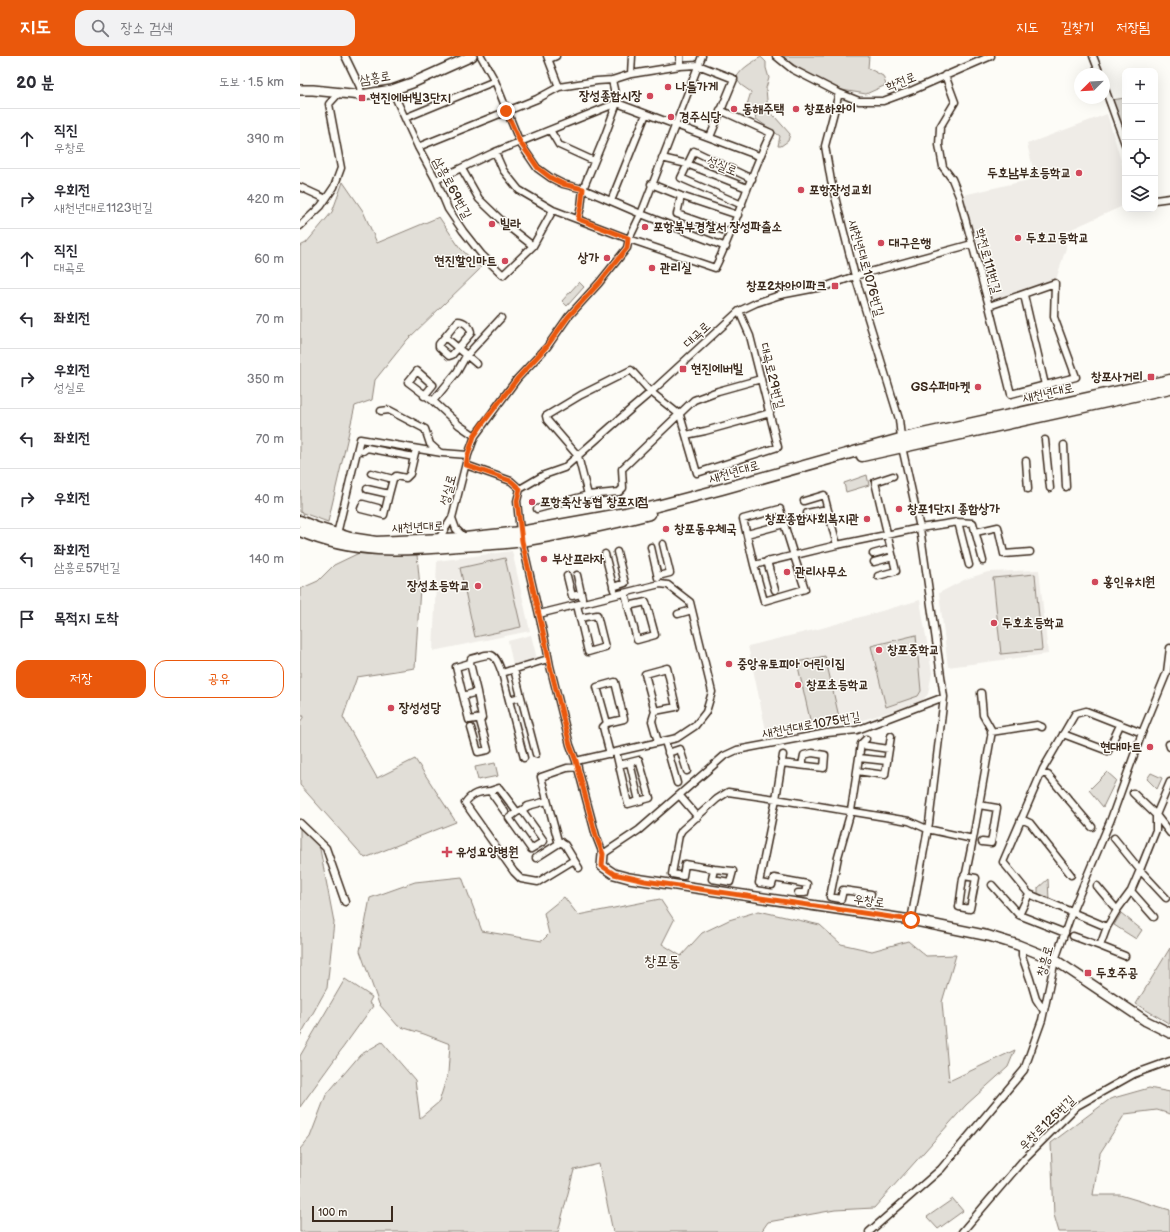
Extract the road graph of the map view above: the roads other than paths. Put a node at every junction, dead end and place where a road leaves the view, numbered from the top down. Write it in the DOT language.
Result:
graph roads {
  1 [pos="345,56"];
  2 [pos="472,56"];
  3 [pos="481,56"];
  4 [pos="556,56"];
  5 [pos="632,56"];
  6 [pos="680,56"];
  7 [pos="702,56"];
  8 [pos="776,56"];
  9 [pos="972,56"];
  10 [pos="991,56"];
  11 [pos="1093,56"];
  12 [pos="548,58"];
  13 [pos="457,59"];
  14 [pos="975,64"];
  15 [pos="698,65"];
  16 [pos="680,66"];
  17 [pos="1098,68"];
  18 [pos="631,74"];
  19 [pos="945,75"];
  20 [pos="612,80"];
  21 [pos="495,81"];
  22 [pos="559,88"];
  23 [pos="300,90"];
  24 [pos="392,90"];
  25 [pos="340,93"];
  26 [pos="839,93"];
  27 [pos="361,95"];
  28 [pos="617,103"];
  29 [pos="1110,103"];
  30 [pos="720,110"];
  31 [pos="506,111"];
  32 [pos="646,114"];
  33 [pos="405,118"];
  34 [pos="675,124"];
  35 [pos="550,130"];
  36 [pos="710,137"];
  37 [pos="1124,140"];
  38 [pos="520,142"];
  39 [pos="418,147"];
  40 [pos="495,152"];
  41 [pos="759,156"];
  42 [pos="662,158"];
  43 [pos="594,162"];
  44 [pos="686,164"];
  45 [pos="462,169"];
  46 [pos="752,179"];
  47 [pos="436,180"];
  48 [pos="651,184"];
  49 [pos="300,187"];
  50 [pos="747,188"];
  51 [pos="583,189"];
  52 [pos="681,196"];
  53 [pos="1170,198"];
  54 [pos="326,199"];
  55 [pos="1158,200"];
  56 [pos="611,201"];
  57 [pos="742,205"];
  58 [pos="553,210"];
  59 [pos="640,214"];
  60 [pos="738,215"];
  61 [pos="578,219"];
  62 [pos="300,226"];
  63 [pos="731,233"];
  64 [pos="628,238"];
  65 [pos="972,244"];
  66 [pos="533,246"];
  67 [pos="726,246"];
  68 [pos="855,276"];
  69 [pos="1024,295"];
  70 [pos="989,306"];
  71 [pos="739,311"];
  72 [pos="501,318"];
  73 [pos="445,337"];
  74 [pos="458,348"];
  75 [pos="466,356"];
  76 [pos="477,364"];
  77 [pos="761,379"];
  78 [pos="1170,380"];
  79 [pos="1156,382"];
  80 [pos="1045,385"];
  81 [pos="1170,388"];
  82 [pos="651,392"];
  83 [pos="1144,393"];
  84 [pos="424,396"];
  85 [pos="433,401"];
  86 [pos="381,411"];
  87 [pos="770,413"];
  88 [pos="680,415"];
  89 [pos="686,435"];
  90 [pos="474,436"];
  91 [pos="1045,440"];
  92 [pos="901,443"];
  93 [pos="1064,446"];
  94 [pos="416,449"];
  95 [pos="358,450"];
  96 [pos="440,453"];
  97 [pos="468,455"];
  98 [pos="578,456"];
  99 [pos="414,457"];
  100 [pos="1026,461"];
  101 [pos="466,465"];
  102 [pos="371,473"];
  103 [pos="893,476"];
  104 [pos="393,479"];
  105 [pos="1066,487"];
  106 [pos="1050,488"];
  107 [pos="366,489"];
  108 [pos="520,489"];
  109 [pos="1028,489"];
  110 [pos="389,494"];
  111 [pos="588,495"];
  112 [pos="804,500"];
  113 [pos="537,509"];
  114 [pos="827,509"];
  115 [pos="377,513"];
  116 [pos="807,513"];
  117 [pos="452,518"];
  118 [pos="300,521"];
  119 [pos="958,522"];
  120 [pos="784,524"];
  121 [pos="920,528"];
  122 [pos="300,531"];
  123 [pos="976,532"];
  124 [pos="337,534"];
  125 [pos="746,534"];
  126 [pos="888,535"];
  127 [pos="521,536"];
  128 [pos="438,540"];
  129 [pos="465,542"];
  130 [pos="663,544"];
  131 [pos="837,545"];
  132 [pos="650,547"];
  133 [pos="891,549"];
  134 [pos="617,552"];
  135 [pos="1030,552"];
  136 [pos="605,554"];
  137 [pos="794,554"];
  138 [pos="873,554"];
  139 [pos="893,557"];
  140 [pos="767,561"];
  141 [pos="983,561"];
  142 [pos="874,562"];
  143 [pos="754,565"];
  144 [pos="969,565"];
  145 [pos="577,574"];
  146 [pos="567,576"];
  147 [pos="658,576"];
  148 [pos="878,576"];
  149 [pos="660,584"];
  150 [pos="613,587"];
  151 [pos="775,590"];
  152 [pos="625,593"];
  153 [pos="581,594"];
  154 [pos="616,596"];
  155 [pos="580,604"];
  156 [pos="628,606"];
  157 [pos="692,610"];
  158 [pos="539,614"];
  159 [pos="678,614"];
  160 [pos="580,618"];
  161 [pos="1170,648"];
  162 [pos="548,659"];
  163 [pos="470,663"];
  164 [pos="514,669"];
  165 [pos="502,673"];
  166 [pos="477,692"];
  167 [pos="981,693"];
  168 [pos="463,696"];
  169 [pos="521,697"];
  170 [pos="944,697"];
  171 [pos="509,700"];
  172 [pos="654,711"];
  173 [pos="482,718"];
  174 [pos="607,724"];
  175 [pos="1120,725"];
  176 [pos="1042,727"];
  177 [pos="471,728"];
  178 [pos="991,732"];
  179 [pos="1142,733"];
  180 [pos="1063,734"];
  181 [pos="891,736"];
  182 [pos="866,739"];
  183 [pos="662,742"];
  184 [pos="861,745"];
  185 [pos="889,749"];
  186 [pos="613,753"];
  187 [pos="668,753"];
  188 [pos="536,754"];
  189 [pos="783,755"];
  190 [pos="524,758"];
  191 [pos="859,758"];
  192 [pos="887,761"];
  193 [pos="630,763"];
  194 [pos="781,763"];
  195 [pos="577,764"];
  196 [pos="619,765"];
  197 [pos="802,765"];
  198 [pos="687,771"];
  199 [pos="856,771"];
  200 [pos="1042,773"];
  201 [pos="1170,782"];
  202 [pos="677,783"];
  203 [pos="490,791"];
  204 [pos="1134,793"];
  205 [pos="680,796"];
  206 [pos="776,799"];
  207 [pos="547,801"];
  208 [pos="639,801"];
  209 [pos="979,805"];
  210 [pos="519,811"];
  211 [pos="851,811"];
  212 [pos="505,812"];
  213 [pos="1156,815"];
  214 [pos="698,817"];
  215 [pos="1021,819"];
  216 [pos="300,823"];
  217 [pos="1092,827"];
  218 [pos="928,829"];
  219 [pos="1170,833"];
  220 [pos="1114,838"];
  221 [pos="973,839"];
  222 [pos="561,842"];
  223 [pos="982,842"];
  224 [pos="603,854"];
  225 [pos="536,858"];
  226 [pos="574,860"];
  227 [pos="580,868"];
  228 [pos="714,870"];
  229 [pos="1140,870"];
  230 [pos="1071,875"];
  231 [pos="964,876"];
  232 [pos="992,885"];
  233 [pos="1097,886"];
  234 [pos="1131,891"];
  235 [pos="798,893"];
  236 [pos="871,894"];
  237 [pos="1028,894"];
  238 [pos="1166,898"];
  239 [pos="345,902"];
  240 [pos="1117,910"];
  241 [pos="1072,912"];
  242 [pos="1019,915"];
  243 [pos="1154,917"];
  244 [pos="911,920"];
  245 [pos="1106,927"];
  246 [pos="1064,933"];
  247 [pos="1073,936"];
  248 [pos="1100,946"];
  249 [pos="1022,947"];
  250 [pos="1125,956"];
  251 [pos="1055,960"];
  252 [pos="1044,1010"];
  253 [pos="1170,1033"];
  254 [pos="1170,1061"];
  255 [pos="869,1232"];
  256 [pos="962,1232"];
  1 -- 27 [label="street"];
  2 -- 13 [label="main road, 삼흥로"];
  3 -- 21 [label="street"];
  4 -- 12 [label="street"];
  5 -- 18 [label="street"];
  6 -- 16 [label="street"];
  7 -- 15 [label="street, 성실로"];
  8 -- 26 [label="street, 학전로"];
  9 -- 14 [label="street"];
  10 -- 14 [label="street, 학전로"];
  11 -- 17 [label="street"];
  12 -- 22 [label="street"];
  13 -- 24 [label="main road, 삼흥로"];
  14 -- 19 [label="street, 학전로"];
  15 -- 16 [label="street"];
  15 -- 30 [label="street"];
  15 -- 34 [label="street, 성실로"];
  16 -- 18 [label="street"];
  18 -- 20 [label="street"];
  19 -- 26 [label="street, 학전로"];
  19 -- 65 [label="street, 학전로111번길"];
  20 -- 22 [label="street"];
  20 -- 28 [label="street"];
  21 -- 31 [label="street"];
  21 -- 33 [label="street"];
  22 -- 31 [label="street"];
  23 -- 25 [label="main road, 삼흥로"];
  24 -- 27 [label="main road, 삼흥로"];
  24 -- 33 [label="street, 삼흥로69번길"];
  25 -- 27 [label="main road, 삼흥로"];
  25 -- 54 [label="street"];
  26 -- 68 [label="street, 새천년대로1076번길"];
  28 -- 32 [label="street"];
  28 -- 35 [label="street"];
  28 -- 43 [label="street"];
  29 -- 37 [label="street"];
  30 -- 36 [label="street"];
  30 -- 41 [label="street"];
  31 -- 38 [label="street"];
  31 -- 39 [label="street"];
  32 -- 34 [label="street"];
  32 -- 56 [label="street"];
  33 -- 39 [label="street, 삼흥로69번길"];
  34 -- 36 [label="street"];
  34 -- 42 [label="street, 성실로"];
  35 -- 38 [label="street"];
  35 -- 43 [label="street"];
  36 -- 41 [label="street"];
  38 -- 40 [label="street"];
  38 -- 51 [label="street"];
  39 -- 47 [label="street, 삼흥로69번길"];
  40 -- 45 [label="street"];
  40 -- 58 [label="street"];
  41 -- 46 [label="street"];
  42 -- 44 [label="street, 성실로"];
  42 -- 48 [label="street, 성실로"];
  43 -- 51 [label="street"];
  44 -- 46 [label="street"];
  44 -- 50 [label="street, 성실로"];
  44 -- 57 [label="street"];
  45 -- 47 [label="street"];
  45 -- 66 [label="street"];
  46 -- 50 [label="street"];
  47 -- 66 [label="street, 삼흥로69번길"];
  48 -- 52 [label="street"];
  48 -- 59 [label="street, 성실로"];
  49 -- 54 [label="street"];
  50 -- 57 [label="street, 성실로"];
  51 -- 56 [label="street"];
  51 -- 61 [label="street"];
  52 -- 60 [label="street"];
  52 -- 63 [label="street"];
  53 -- 55 [label="street"];
  54 -- 62 [label="street"];
  56 -- 59 [label="street"];
  57 -- 60 [label="street, 성실로"];
  58 -- 61 [label="street"];
  58 -- 66 [label="street, 삼흥로69번길"];
  59 -- 64 [label="street, 성실로"];
  59 -- 67 [label="street"];
  60 -- 63 [label="street, 성실로"];
  61 -- 64 [label="street"];
  63 -- 67 [label="street, 성실로"];
  64 -- 67 [label="street, 성실로"];
  64 -- 90 [label="street, 성실로"];
  65 -- 68 [label="street, 대곡로"];
  65 -- 70 [label="street, 학전로111번길"];
  68 -- 71 [label="street, 대곡로"];
  68 -- 92 [label="street, 새천년대로1076번길"];
  69 -- 70 [label="street"];
  69 -- 80 [label="street"];
  69 -- 80 [label="street, 학전로111번길"];
  70 -- 80 [label="street, 학전로111번길"];
  71 -- 77 [label="street, 대곡로29번길"];
  71 -- 82 [label="street, 대곡로"];
  72 -- 75 [label="street"];
  73 -- 74 [label="street"];
  73 -- 74 [label="street"];
  73 -- 74 [label="street"];
  74 -- 75 [label="street"];
  75 -- 76 [label="street"];
  75 -- 85 [label="street"];
  77 -- 87 [label="street, 대곡로29번길"];
  77 -- 88 [label="street"];
  78 -- 79 [label="main road, 새천년대로"];
  79 -- 83 [label="main road"];
  79 -- 92 [label="main road, 새천년대로"];
  81 -- 83 [label="main road, 새천년대로"];
  82 -- 88 [label="street"];
  82 -- 98 [label="street, 대곡로"];
  82 -- 98 [label="street"];
  83 -- 92 [label="main road, 새천년대로"];
  84 -- 85 [label="street"];
  85 -- 90 [label="street"];
  86 -- 96 [label="street"];
  87 -- 89 [label="street"];
  87 -- 89 [label="street, 대곡로29번길"];
  88 -- 89 [label="street"];
  88 -- 111 [label="street"];
  90 -- 97 [label="street, 성실로"];
  91 -- 106 [label="street"];
  92 -- 121 [label="street"];
  92 -- 127 [label="main road, 새천년대로"];
  93 -- 105 [label="street"];
  94 -- 95 [label="street"];
  94 -- 96 [label="street"];
  94 -- 99 [label="street"];
  95 -- 99 [label="street"];
  95 -- 124 [label="street"];
  96 -- 97 [label="street"];
  97 -- 101 [label="street, 성실로"];
  98 -- 108 [label="street, 대곡로"];
  98 -- 111 [label="street"];
  99 -- 104 [label="street"];
  100 -- 109 [label="street"];
  101 -- 108 [label="street"];
  101 -- 117 [label="street, 성실로"];
  102 -- 104 [label="street"];
  103 -- 126 [label="street"];
  104 -- 110 [label="street"];
  107 -- 110 [label="street"];
  108 -- 127 [label="street"];
  110 -- 115 [label="street"];
  111 -- 113 [label="street"];
  112 -- 114 [label="street"];
  114 -- 116 [label="street"];
  114 -- 131 [label="street"];
  117 -- 128 [label="street, 성실로"];
  117 -- 129 [label="street"];
  118 -- 124 [label="main road, 새천년대로"];
  119 -- 121 [label="street"];
  119 -- 123 [label="street"];
  119 -- 144 [label="street"];
  120 -- 125 [label="street"];
  120 -- 125 [label="street"];
  120 -- 137 [label="street"];
  121 -- 126 [label="street"];
  121 -- 170 [label="street"];
  122 -- 129 [label="main road, 새천년대로"];
  123 -- 135 [label="street"];
  123 -- 141 [label="street"];
  124 -- 128 [label="main road, 새천년대로"];
  125 -- 143 [label="street"];
  126 -- 131 [label="street"];
  126 -- 133 [label="street"];
  127 -- 129 [label="main road, 새천년대로"];
  127 -- 158 [label="street"];
  128 -- 129 [label="main road, 새천년대로"];
  130 -- 147 [label="street"];
  131 -- 137 [label="street"];
  132 -- 147 [label="street"];
  133 -- 138 [label="street"];
  133 -- 139 [label="street"];
  134 -- 150 [label="street"];
  136 -- 150 [label="street"];
  137 -- 140 [label="street"];
  137 -- 143 [label="street"];
  139 -- 142 [label="street"];
  139 -- 148 [label="street"];
  140 -- 143 [label="street"];
  140 -- 151 [label="street"];
  145 -- 153 [label="street"];
  146 -- 153 [label="street"];
  147 -- 149 [label="street"];
  149 -- 152 [label="street"];
  149 -- 157 [label="street"];
  150 -- 154 [label="street"];
  152 -- 154 [label="street"];
  152 -- 156 [label="street"];
  153 -- 155 [label="street"];
  154 -- 155 [label="street"];
  155 -- 158 [label="street"];
  155 -- 160 [label="street"];
  156 -- 156 [label="street"];
  157 -- 159 [label="street"];
  157 -- 183 [label="street"];
  158 -- 162 [label="street"];
  160 -- 160 [label="street"];
  161 -- 179 [label="street, 창흥로"];
  162 -- 164 [label="street"];
  162 -- 195 [label="street"];
  163 -- 165 [label="street"];
  163 -- 166 [label="street"];
  163 -- 168 [label="street"];
  164 -- 165 [label="street"];
  164 -- 169 [label="street"];
  165 -- 171 [label="street"];
  166 -- 168 [label="street"];
  166 -- 173 [label="street"];
  167 -- 178 [label="street"];
  168 -- 173 [label="street"];
  169 -- 171 [label="street"];
  169 -- 188 [label="street"];
  170 -- 205 [label="street, 새천년대로1075번길"];
  170 -- 218 [label="street"];
  171 -- 190 [label="street"];
  172 -- 172 [label="street"];
  172 -- 183 [label="street"];
  173 -- 177 [label="street"];
  174 -- 174 [label="street"];
  174 -- 186 [label="street"];
  175 -- 179 [label="street"];
  175 -- 180 [label="street"];
  175 -- 180 [label="street"];
  176 -- 178 [label="street"];
  178 -- 209 [label="street"];
  179 -- 241 [label="street, 창흥로"];
  180 -- 200 [label="street"];
  181 -- 185 [label="street"];
  182 -- 184 [label="street"];
  183 -- 186 [label="street"];
  183 -- 187 [label="street"];
  184 -- 185 [label="street"];
  184 -- 191 [label="street"];
  185 -- 192 [label="street"];
  186 -- 195 [label="street"];
  186 -- 196 [label="street"];
  187 -- 198 [label="street"];
  187 -- 202 [label="street"];
  189 -- 194 [label="street"];
  191 -- 192 [label="street"];
  191 -- 199 [label="street"];
  192 -- 199 [label="street"];
  193 -- 208 [label="street"];
  194 -- 197 [label="street"];
  194 -- 206 [label="street"];
  195 -- 207 [label="street"];
  195 -- 224 [label="street"];
  196 -- 208 [label="street"];
  196 -- 208 [label="street"];
  199 -- 211 [label="street"];
  200 -- 215 [label="street"];
  200 -- 217 [label="street"];
  201 -- 213 [label="street"];
  203 -- 210 [label="street"];
  203 -- 212 [label="street"];
  203 -- 226 [label="street"];
  204 -- 213 [label="street"];
  205 -- 214 [label="street"];
  205 -- 224 [label="street, 새천년대로1075번길"];
  206 -- 211 [label="street"];
  206 -- 214 [label="street"];
  206 -- 235 [label="street"];
  207 -- 210 [label="street"];
  207 -- 222 [label="street"];
  209 -- 221 [label="street"];
  209 -- 223 [label="street"];
  210 -- 210 [label="street"];
  211 -- 218 [label="street"];
  211 -- 236 [label="street"];
  213 -- 219 [label="street"];
  213 -- 229 [label="street"];
  214 -- 228 [label="street"];
  215 -- 230 [label="street"];
  215 -- 237 [label="street"];
  216 -- 239 [label="street"];
  218 -- 221 [label="street"];
  218 -- 244 [label="street"];
  220 -- 229 [label="street"];
  221 -- 231 [label="street"];
  222 -- 225 [label="street"];
  222 -- 226 [label="street"];
  224 -- 244 [label="main road, 우창로"];
  226 -- 227 [label="street"];
  229 -- 234 [label="street"];
  229 -- 238 [label="street"];
  231 -- 231 [label="street"];
  232 -- 242 [label="street"];
  233 -- 240 [label="street"];
  234 -- 240 [label="street"];
  234 -- 243 [label="street"];
  237 -- 241 [label="street"];
  237 -- 242 [label="street"];
  240 -- 245 [label="street"];
  241 -- 245 [label="street"];
  241 -- 246 [label="street, 창흥로"];
  242 -- 246 [label="street"];
  244 -- 249 [label="main road, 우창로"];
  245 -- 248 [label="street"];
  246 -- 251 [label="street, 창흥로"];
  247 -- 248 [label="street"];
  248 -- 250 [label="street"];
  249 -- 251 [label="main road, 우창로"];
  249 -- 252 [label="street"];
  251 -- 252 [label="street, 창흥로"];
  251 -- 253 [label="main road, 우창로"];
  252 -- 255 [label="street, 창흥로"];
  254 -- 256 [label="street, 우창로125번길"];
}
